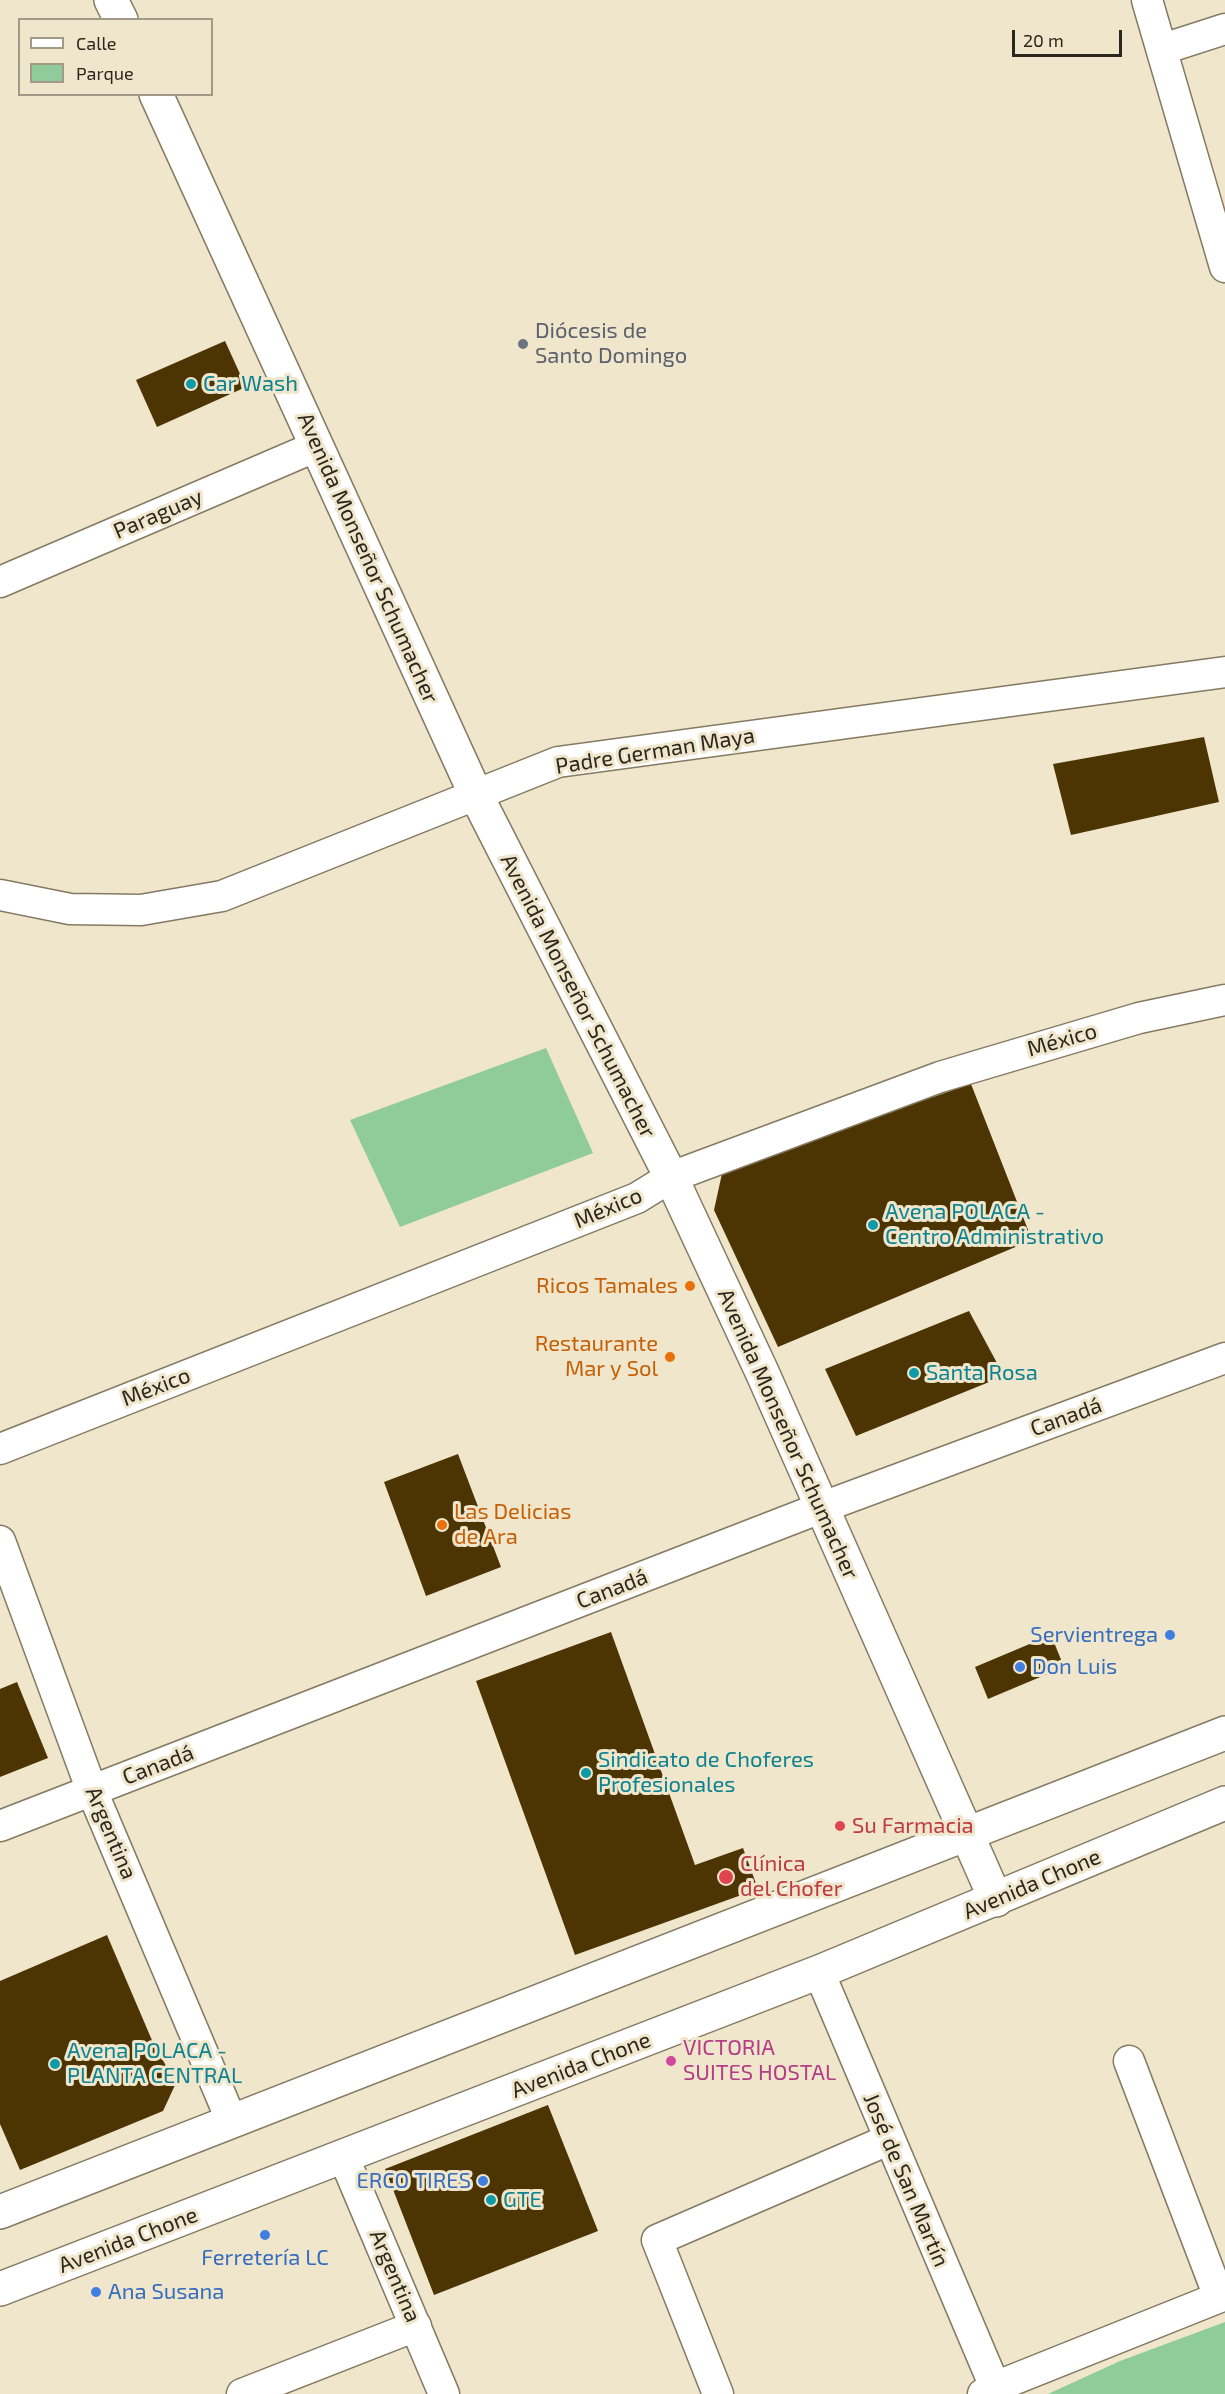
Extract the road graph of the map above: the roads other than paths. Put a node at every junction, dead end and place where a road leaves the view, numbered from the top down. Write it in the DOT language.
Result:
graph roads {
  1 [pos="111,0"];
  2 [pos="1147,0"];
  3 [pos="120,18"];
  4 [pos="1225,29"];
  5 [pos="1163,48"];
  6 [pos="157,96"];
  7 [pos="1225,267"];
  8 [pos="317,446"];
  9 [pos="0,582"];
  10 [pos="1225,672"];
  11 [pos="475,793"];
  12 [pos="0,895"];
  13 [pos="1225,1000"];
  14 [pos="671,1177"];
  15 [pos="1225,1358"];
  16 [pos="0,1449"];
  17 [pos="823,1508"];
  18 [pos="0,1541"];
  19 [pos="1225,1733"];
  20 [pos="92,1791"];
  21 [pos="1225,1803"];
  22 [pos="0,1826"];
  23 [pos="965,1835"];
  24 [pos="996,1900"];
  25 [pos="819,1972"];
  26 [pos="1129,2061"];
  27 [pos="232,2122"];
  28 [pos="888,2140"];
  29 [pos="344,2158"];
  30 [pos="0,2212"];
  31 [pos="0,2289"];
  32 [pos="1222,2296"];
  33 [pos="416,2326"];
  34 [pos="989,2390"];
  35 [pos="242,2394"];
  36 [pos="444,2394"];
  37 [pos="718,2394"];
  1 -- 3 [label="main road"];
  2 -- 5 [label="street"];
  4 -- 5 [label="street"];
  5 -- 7 [label="street"];
  6 -- 8 [label="main road, Avenida Monseñor Schumacher"];
  8 -- 9 [label="street, Paraguay"];
  8 -- 11 [label="main road, Avenida Monseñor Schumacher"];
  10 -- 11 [label="street, Padre German Maya"];
  11 -- 12 [label="street, Padre German Maya"];
  11 -- 14 [label="main road, Avenida Monseñor Schumacher"];
  13 -- 14 [label="street, México"];
  14 -- 16 [label="street, México"];
  14 -- 17 [label="main road, Avenida Monseñor Schumacher"];
  15 -- 17 [label="street, Canadá"];
  17 -- 20 [label="street, Canadá"];
  17 -- 23 [label="main road, Avenida Monseñor Schumacher"];
  18 -- 20 [label="street, Argentina"];
  19 -- 23 [label="main road"];
  20 -- 22 [label="street, Canadá"];
  20 -- 27 [label="street, Argentina"];
  21 -- 24 [label="main road, Avenida Chone"];
  23 -- 24 [label="main road, Avenida Monseñor Schumacher"];
  23 -- 27 [label="main road"];
  24 -- 25 [label="main road, Avenida Chone"];
  25 -- 28 [label="street, José de San Martín"];
  25 -- 29 [label="main road, Avenida Chone"];
  26 -- 32 [label="street"];
  27 -- 30 [label="main road"];
  28 -- 34 [label="street, José de San Martín"];
  28 -- 37 [label="street"];
  29 -- 31 [label="main road, Avenida Chone"];
  29 -- 33 [label="street, Argentina"];
  32 -- 34 [label="street"];
  33 -- 35 [label="street"];
  33 -- 36 [label="street, Argentina"];
}
